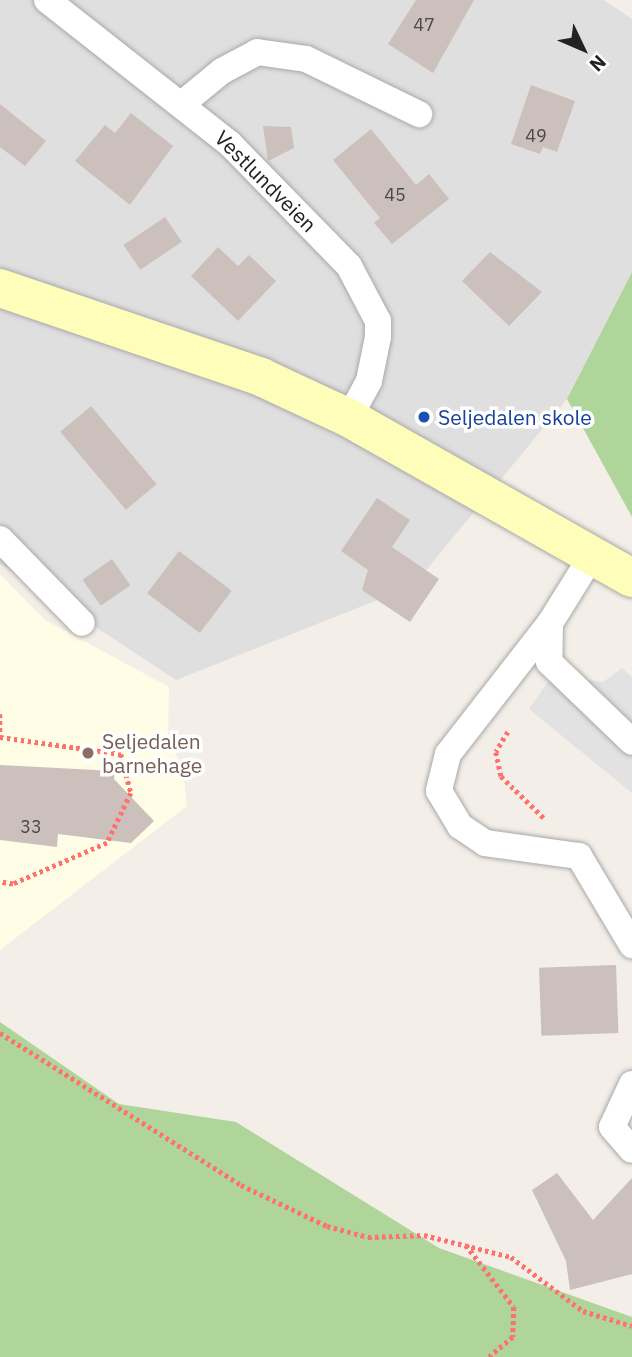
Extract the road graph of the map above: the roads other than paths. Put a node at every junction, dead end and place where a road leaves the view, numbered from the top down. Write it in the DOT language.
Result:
graph roads {
  1 [pos="47,0"];
  2 [pos="183,103"];
  3 [pos="419,114"];
  4 [pos="0,288"];
  5 [pos="349,418"];
  6 [pos="0,539"];
  7 [pos="593,554"];
  8 [pos="632,578"];
  9 [pos="82,623"];
  10 [pos="550,623"];
  11 [pos="632,742"];
  12 [pos="632,945"];
  13 [pos="632,1084"];
  14 [pos="632,1150"];
  1 -- 2 [label="street, Vestlundveien"];
  2 -- 3 [label="street"];
  2 -- 5 [label="street, Vestlundveien"];
  4 -- 5 [label="main road"];
  5 -- 7 [label="main road"];
  6 -- 9 [label="street"];
  7 -- 8 [label="main road"];
  7 -- 10 [label="street"];
  10 -- 11 [label="street"];
  10 -- 12 [label="street"];
  13 -- 14 [label="street"];
}
